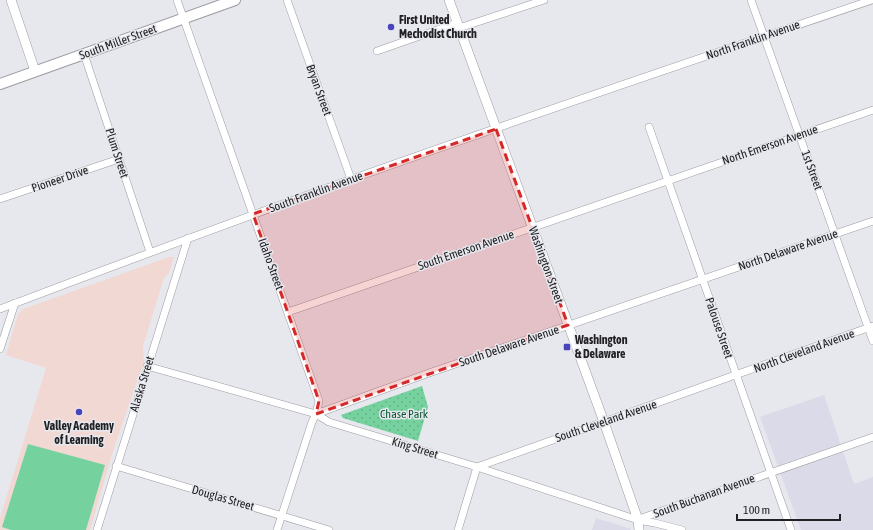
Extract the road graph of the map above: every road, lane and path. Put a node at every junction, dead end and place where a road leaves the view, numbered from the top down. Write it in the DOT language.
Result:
graph roads {
  1 [pos="11,0"];
  2 [pos="177,0"];
  3 [pos="235,0"];
  4 [pos="287,0"];
  5 [pos="450,0"];
  6 [pos="544,0"];
  7 [pos="750,0"];
  8 [pos="872,0"];
  9 [pos="183,18"];
  10 [pos="458,25"];
  11 [pos="764,37"];
  12 [pos="377,51"];
  13 [pos="84,54"];
  14 [pos="35,71"];
  15 [pos="633,81"];
  16 [pos="0,84"];
  17 [pos="873,110"];
  18 [pos="649,127"];
  19 [pos="496,129"];
  20 [pos="799,135"];
  21 [pos="119,159"];
  22 [pos="351,179"];
  23 [pos="667,180"];
  24 [pos="0,199"];
  25 [pos="253,214"];
  26 [pos="873,221"];
  27 [pos="532,227"];
  28 [pos="835,234"];
  29 [pos="188,238"];
  30 [pos="150,252"];
  31 [pos="702,279"];
  32 [pos="15,303"];
  33 [pos="0,309"];
  34 [pos="288,312"];
  35 [pos="568,325"];
  36 [pos="871,327"];
  37 [pos="873,341"];
  38 [pos="0,349"];
  39 [pos="147,366"];
  40 [pos="736,376"];
  41 [pos="316,414"];
  42 [pos="604,422"];
  43 [pos="873,436"];
  44 [pos="116,466"];
  45 [pos="477,467"];
  46 [pos="770,473"];
  47 [pos="282,515"];
  48 [pos="638,520"];
  49 [pos="97,530"];
  50 [pos="277,530"];
  51 [pos="329,530"];
  52 [pos="458,530"];
  53 [pos="639,530"];
  54 [pos="682,530"];
  55 [pos="791,530"];
  1 -- 14 [label="street"];
  2 -- 9 [label="street, Idaho Street"];
  3 -- 9 [label="main road, South Miller Street"];
  4 -- 22 [label="street, Bryan Street"];
  5 -- 10 [label="street, Washington Street"];
  6 -- 10 [label="street"];
  7 -- 11 [label="street, 1st Street"];
  8 -- 11 [label="street, North Franklin Avenue"];
  9 -- 13 [label="main road, South Miller Street"];
  9 -- 25 [label="street, Idaho Street"];
  10 -- 12 [label="street"];
  10 -- 19 [label="street, Washington Street"];
  11 -- 15 [label="street, North Franklin Avenue"];
  11 -- 20 [label="street, 1st Street"];
  13 -- 14 [label="main road, South Miller Street"];
  13 -- 21 [label="street, Plum Street"];
  14 -- 16 [label="main road, South Miller Street"];
  15 -- 19 [label="street, South Franklin Avenue"];
  17 -- 20 [label="street, North Emerson Avenue"];
  18 -- 23 [label="street, Palouse Street"];
  19 -- 22 [label="street, South Franklin Avenue"];
  19 -- 27 [label="street, Washington Street"];
  20 -- 23 [label="street, North Emerson Avenue"];
  20 -- 28 [label="street, 1st Street"];
  21 -- 24 [label="street, Pioneer Drive"];
  21 -- 30 [label="street, Plum Street"];
  22 -- 25 [label="street, South Franklin Avenue"];
  23 -- 27 [label="street, South Emerson Avenue"];
  23 -- 31 [label="street, Palouse Street"];
  25 -- 29 [label="street, South Franklin Avenue"];
  25 -- 34 [label="street, Idaho Street"];
  26 -- 28 [label="street, North Delaware Avenue"];
  27 -- 34 [label="street, South Emerson Avenue"];
  27 -- 35 [label="street, Washington Street"];
  28 -- 31 [label="street, North Delaware Avenue"];
  28 -- 36 [label="street, 1st Street"];
  29 -- 30 [label="street, South Franklin Avenue"];
  29 -- 39 [label="street, Alaska Street"];
  30 -- 32 [label="street, South Franklin Avenue"];
  31 -- 35 [label="street, South Delaware Avenue"];
  31 -- 40 [label="street, Palouse Street"];
  32 -- 33 [label="street, South Franklin Avenue"];
  32 -- 38 [label="street"];
  34 -- 41 [label="street, Idaho Street"];
  35 -- 41 [label="street, South Delaware Avenue"];
  35 -- 42 [label="street, Washington Street"];
  36 -- 37 [label="street, 1st Street"];
  36 -- 40 [label="street, North Cleveland Avenue"];
  39 -- 41 [label="street, King Street"];
  39 -- 44 [label="street, Alaska Street"];
  40 -- 42 [label="street, South Cleveland Avenue"];
  40 -- 46 [label="street, Palouse Street"];
  41 -- 45 [label="street, King Street"];
  41 -- 47 [label="street, Idaho Street"];
  42 -- 45 [label="street, South Cleveland Avenue"];
  42 -- 48 [label="street, Washington Street"];
  43 -- 46 [label="street, South Buchanan Avenue"];
  44 -- 47 [label="street, Douglas Street"];
  44 -- 49 [label="street, Alaska Street"];
  45 -- 48 [label="street, King Street"];
  45 -- 52 [label="street"];
  46 -- 48 [label="street, South Buchanan Avenue"];
  46 -- 55 [label="street, Palouse Street"];
  47 -- 50 [label="street, Idaho Street"];
  47 -- 51 [label="street, Douglas Street"];
  48 -- 53 [label="street, Washington Street"];
  48 -- 54 [label="street, King Street"];
}
